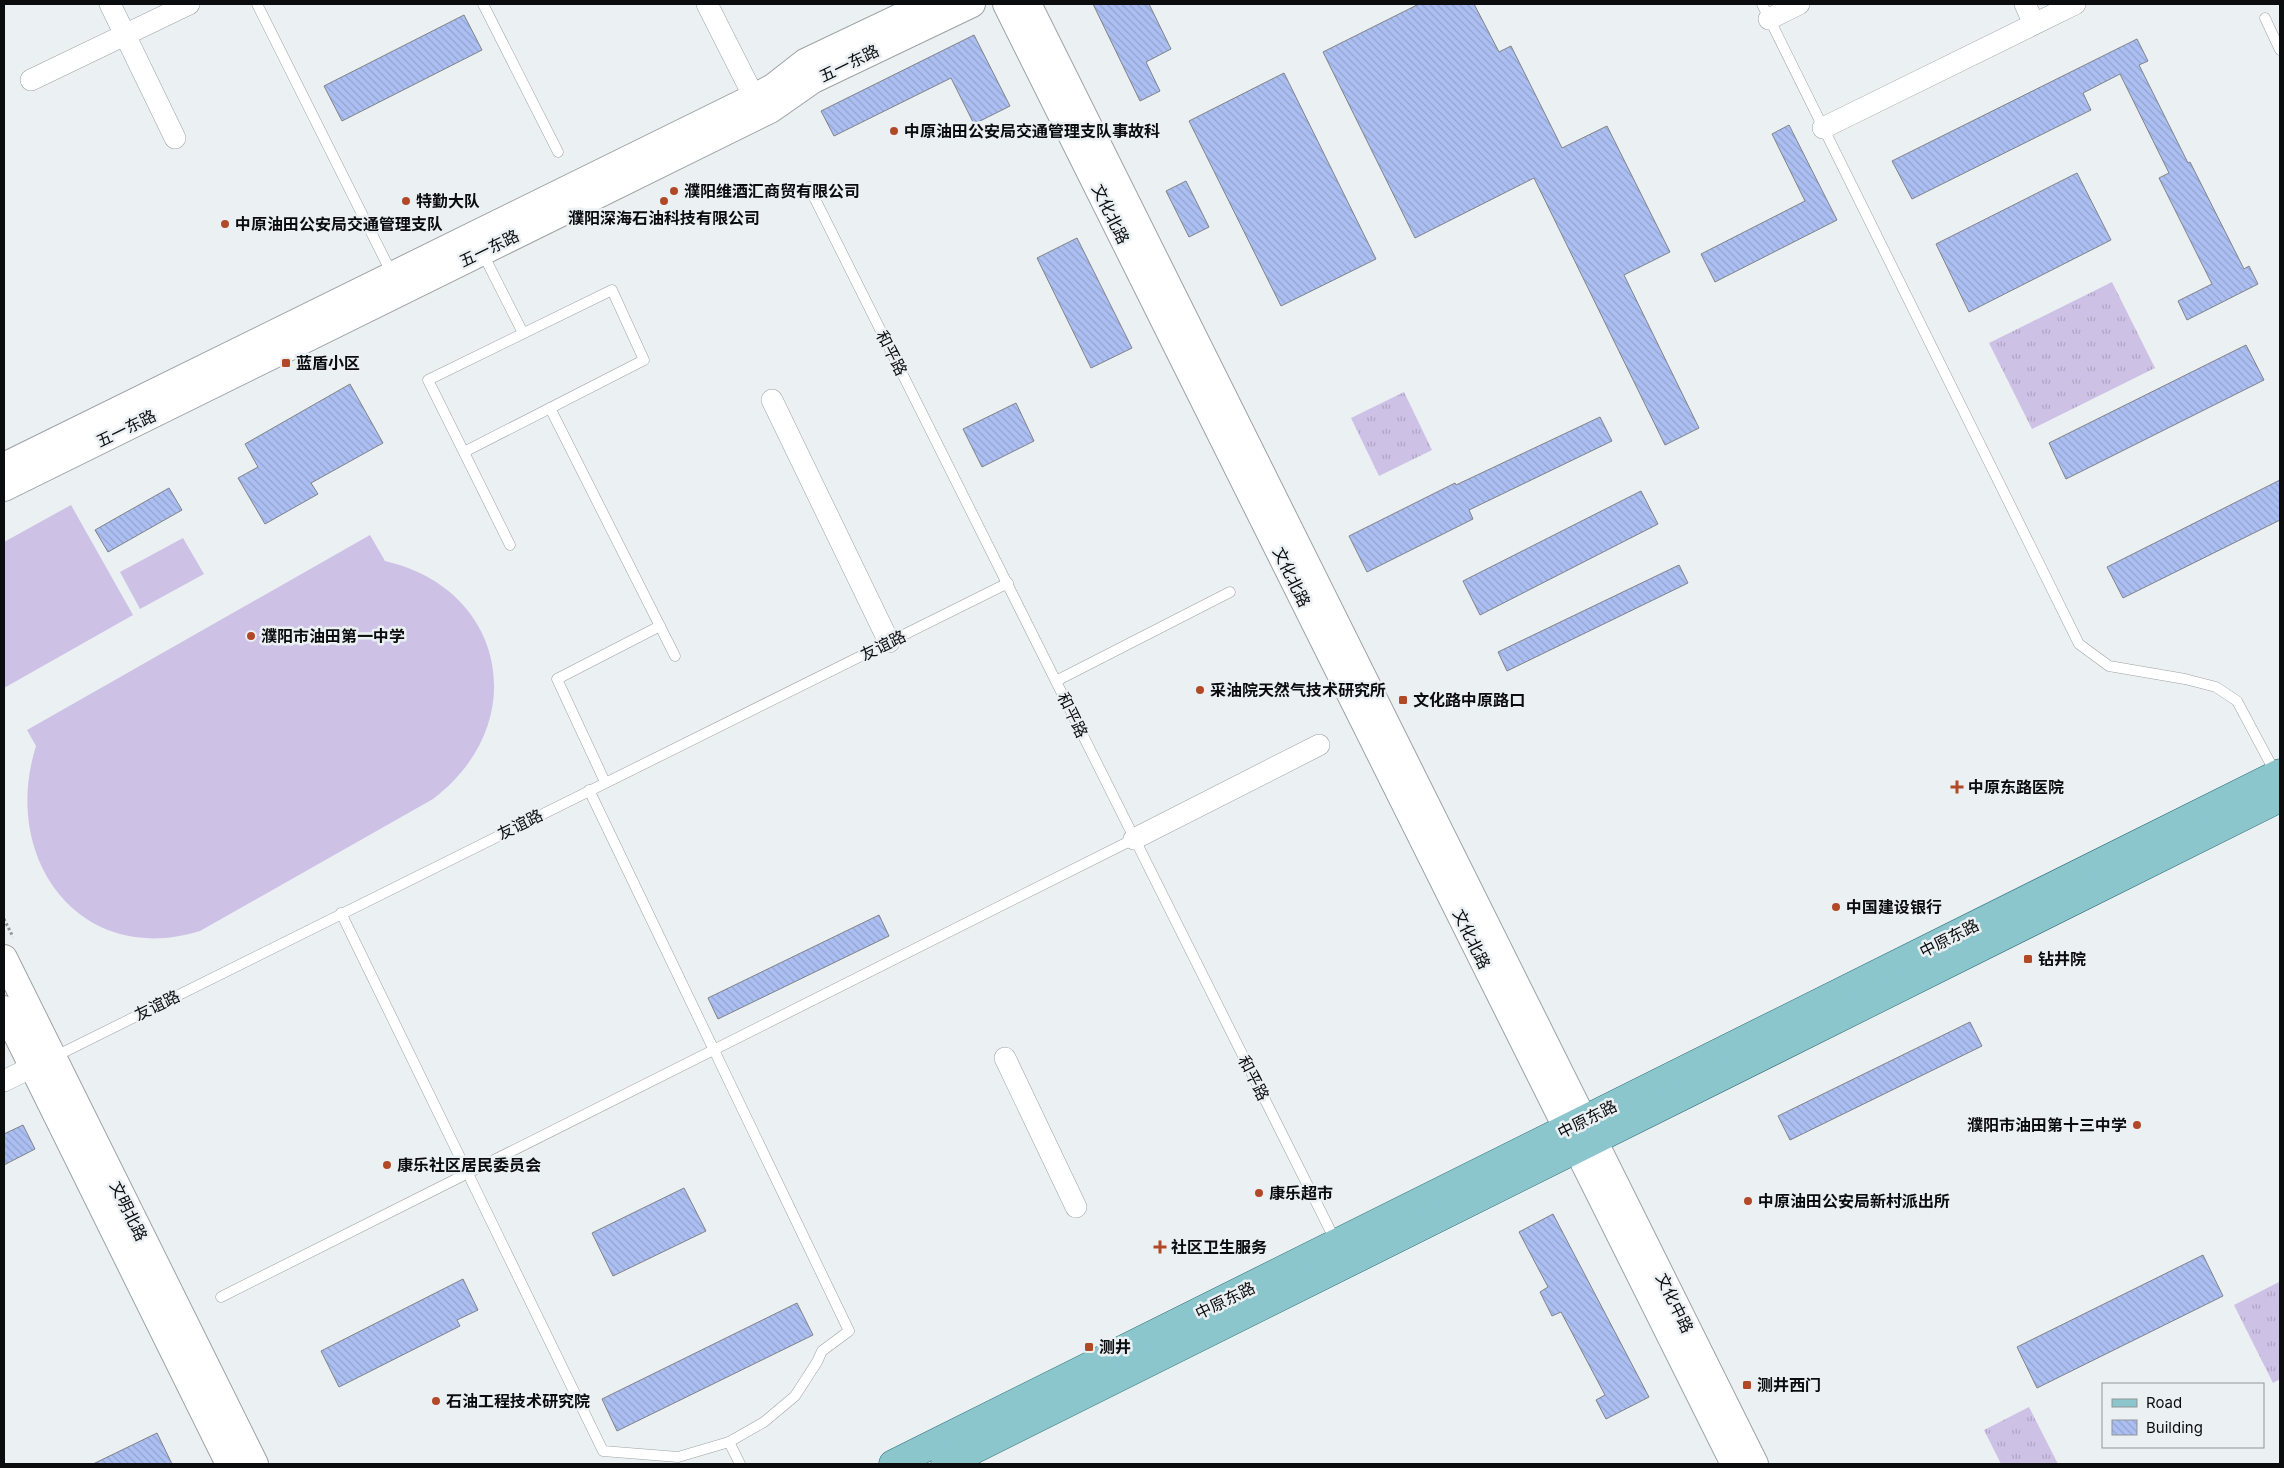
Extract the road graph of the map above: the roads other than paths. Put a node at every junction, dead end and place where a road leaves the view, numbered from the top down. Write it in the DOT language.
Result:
graph roads {
  1 [pos="110,4"];
  2 [pos="190,4"];
  3 [pos="257,4"];
  4 [pos="483,4"];
  5 [pos="707,4"];
  6 [pos="926,4"];
  7 [pos="972,4"];
  8 [pos="1006,4"];
  9 [pos="1028,4"];
  10 [pos="1799,4"];
  11 [pos="2025,4"];
  12 [pos="2075,4"];
  13 [pos="1765,11"];
  14 [pos="2265,18"];
  15 [pos="2034,24"];
  16 [pos="125,35"];
  17 [pos="2280,50"];
  18 [pos="31,80"];
  19 [pos="754,97"];
  20 [pos="1823,128"];
  21 [pos="175,138"];
  22 [pos="558,152"];
  23 [pos="809,187"];
  24 [pos="482,252"];
  25 [pos="396,283"];
  26 [pos="523,333"];
  27 [pos="772,400"];
  28 [pos="550,408"];
  29 [pos="464,452"];
  30 [pos="4,466"];
  31 [pos="4,488"];
  32 [pos="510,545"];
  33 [pos="1008,583"];
  34 [pos="1230,592"];
  35 [pos="660,626"];
  36 [pos="889,642"];
  37 [pos="675,656"];
  38 [pos="1056,681"];
  39 [pos="1319,745"];
  40 [pos="605,782"];
  41 [pos="2279,782"];
  42 [pos="589,790"];
  43 [pos="1134,839"];
  44 [pos="341,913"];
  45 [pos="4,958"];
  46 [pos="4,1009"];
  47 [pos="713,1050"];
  48 [pos="1005,1058"];
  49 [pos="43,1062"];
  50 [pos="4,1081"];
  51 [pos="1581,1135"];
  52 [pos="468,1173"];
  53 [pos="1076,1207"];
  54 [pos="1337,1244"];
  55 [pos="221,1297"];
  56 [pos="729,1442"];
  57 [pos="229,1464"];
  58 [pos="255,1464"];
  59 [pos="740,1464"];
  60 [pos="893,1464"];
  61 [pos="944,1464"];
  62 [pos="1734,1464"];
  63 [pos="1755,1464"];
  1 -- 16 [label="street"];
  2 -- 16 [label="street"];
  3 -- 25 [label="lane"];
  4 -- 22 [label="lane"];
  5 -- 19 [label="street"];
  6 -- 19 [label="street, 五一东路"];
  7 -- 24 [label="street, 五一东路"];
  8 -- 51 [label="street, 文化北路"];
  9 -- 51 [label="street, 文化北路"];
  10 -- 13 [label="street"];
  11 -- 15 [label="street"];
  12 -- 15 [label="street"];
  13 -- 20 [label="lane"];
  14 -- 17 [label="lane"];
  15 -- 20 [label="street"];
  16 -- 18 [label="street"];
  16 -- 21 [label="street"];
  19 -- 25 [label="street, 五一东路"];
  20 -- 41 [label="lane"];
  23 -- 33 [label="lane, 和平路"];
  24 -- 25 [label="street, 五一东路"];
  24 -- 26 [label="lane"];
  25 -- 30 [label="street, 五一东路"];
  25 -- 31 [label="street, 五一东路"];
  26 -- 28 [label="lane"];
  26 -- 29 [label="lane"];
  27 -- 36 [label="street"];
  28 -- 29 [label="lane"];
  28 -- 35 [label="lane"];
  29 -- 32 [label="lane"];
  33 -- 36 [label="lane, 友谊路"];
  33 -- 38 [label="lane, 和平路"];
  34 -- 38 [label="lane"];
  35 -- 37 [label="lane"];
  35 -- 40 [label="lane"];
  36 -- 40 [label="lane, 友谊路"];
  38 -- 43 [label="lane, 和平路"];
  39 -- 43 [label="street"];
  40 -- 42 [label="lane, 友谊路"];
  41 -- 51 [label="main road, 中原东路"];
  42 -- 44 [label="lane, 友谊路"];
  42 -- 47 [label="lane"];
  43 -- 47 [label="lane"];
  43 -- 54 [label="lane, 和平路"];
  44 -- 49 [label="lane, 友谊路"];
  44 -- 52 [label="lane"];
  45 -- 49 [label="street, 文明北路"];
  46 -- 49 [label="street, 文明北路"];
  47 -- 52 [label="lane"];
  47 -- 56 [label="lane"];
  48 -- 53 [label="street"];
  49 -- 50 [label="street"];
  49 -- 57 [label="street, 文明北路"];
  49 -- 58 [label="street, 文明北路"];
  51 -- 54 [label="main road, 中原东路"];
  51 -- 61 [label="main road, 中原东路"];
  51 -- 62 [label="street, 文化中路"];
  51 -- 63 [label="street, 文化中路"];
  52 -- 55 [label="lane"];
  52 -- 56 [label="lane"];
  54 -- 60 [label="main road, 中原东路"];
  56 -- 59 [label="lane"];
}
